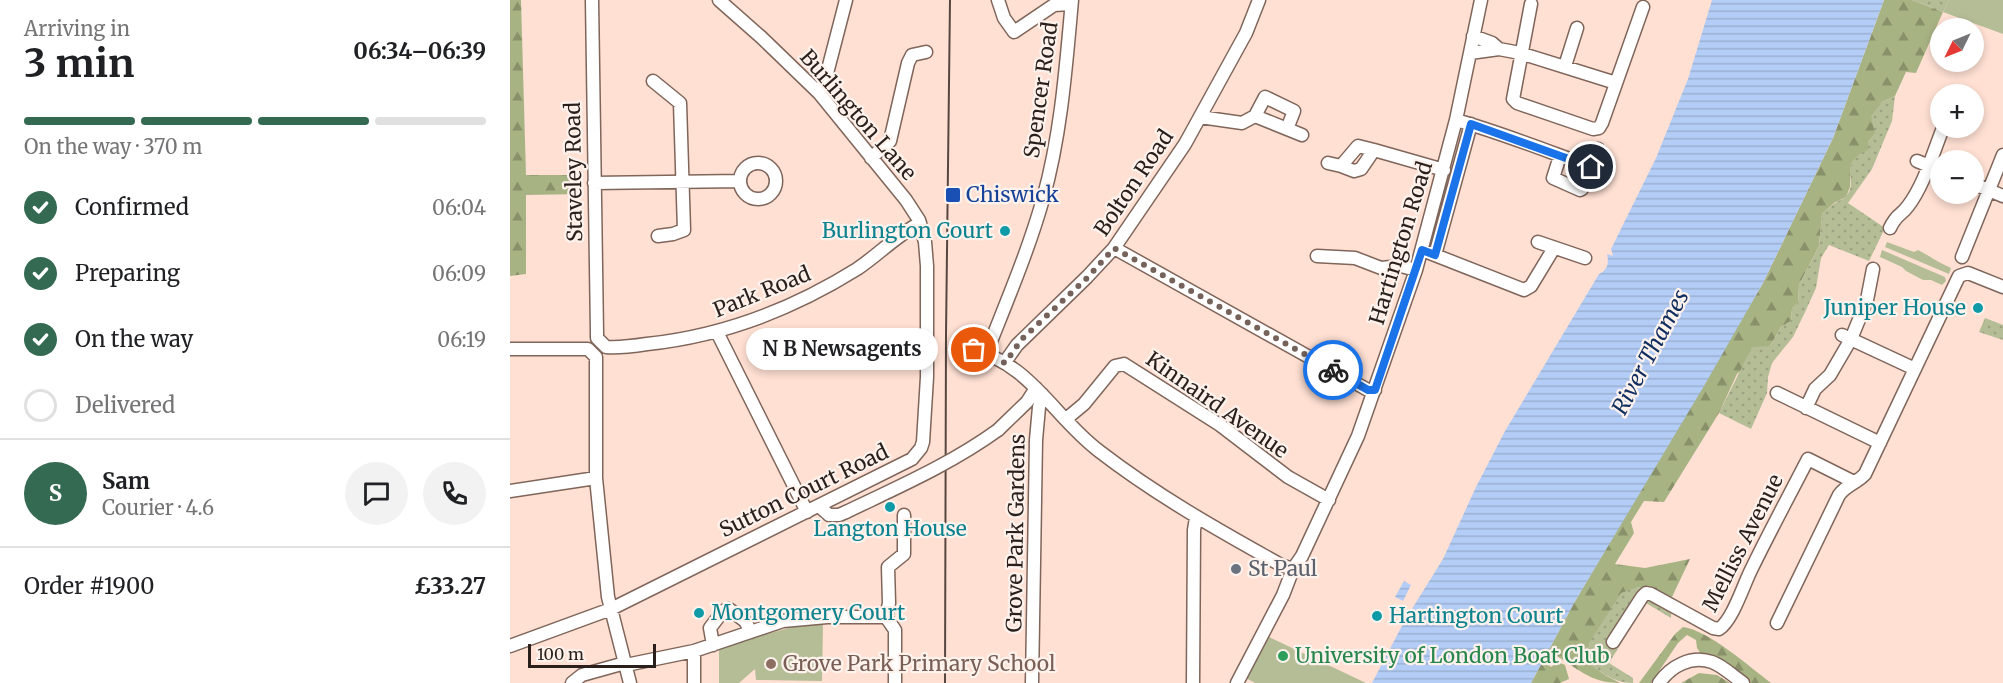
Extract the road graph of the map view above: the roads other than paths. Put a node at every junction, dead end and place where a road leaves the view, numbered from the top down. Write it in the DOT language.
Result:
graph roads {
  1 [pos="592,0"];
  2 [pos="719,0"];
  3 [pos="846,0"];
  4 [pos="998,0"];
  5 [pos="1259,0"];
  6 [pos="1481,0"];
  7 [pos="1072,2"];
  8 [pos="1531,4"];
  9 [pos="1643,7"];
  10 [pos="1577,28"];
  11 [pos="1473,36"];
  12 [pos="1499,49"];
  13 [pos="926,52"];
  14 [pos="1470,53"];
  15 [pos="1521,53"];
  16 [pos="1565,66"];
  17 [pos="653,81"];
  18 [pos="1616,83"];
  19 [pos="819,93"];
  20 [pos="1255,116"];
  21 [pos="1200,117"];
  22 [pos="1456,120"];
  23 [pos="1471,124"];
  24 [pos="1287,129"];
  25 [pos="1302,135"];
  26 [pos="1598,149"];
  27 [pos="1374,150"];
  28 [pos="2003,155"];
  29 [pos="1560,156"];
  30 [pos="871,158"];
  31 [pos="1917,161"];
  32 [pos="1930,166"];
  33 [pos="1591,167"];
  34 [pos="1444,170"];
  35 [pos="1930,175"];
  36 [pos="740,181"];
  37 [pos="682,182"];
  38 [pos="594,183"];
  39 [pos="1984,188"];
  40 [pos="1989,190"];
  41 [pos="2003,196"];
  42 [pos="920,223"];
  43 [pos="1890,228"];
  44 [pos="658,236"];
  45 [pos="925,242"];
  46 [pos="1538,242"];
  47 [pos="1114,248"];
  48 [pos="1554,248"];
  49 [pos="1422,250"];
  50 [pos="1435,255"];
  51 [pos="1317,256"];
  52 [pos="1962,257"];
  53 [pos="1585,258"];
  54 [pos="1873,268"];
  55 [pos="1416,270"];
  56 [pos="2003,287"];
  57 [pos="717,332"];
  58 [pos="1846,337"];
  59 [pos="597,348"];
  60 [pos="968,348"];
  61 [pos="510,349"];
  62 [pos="986,354"];
  63 [pos="1005,363"];
  64 [pos="1915,369"];
  65 [pos="1375,390"];
  66 [pos="1039,391"];
  67 [pos="1777,393"];
  68 [pos="1806,408"];
  69 [pos="1020,411"];
  70 [pos="1066,419"];
  71 [pos="1038,420"];
  72 [pos="1880,443"];
  73 [pos="596,478"];
  74 [pos="1854,482"];
  75 [pos="510,491"];
  76 [pos="1329,500"];
  77 [pos="819,506"];
  78 [pos="807,512"];
  79 [pos="904,515"];
  80 [pos="1196,518"];
  81 [pos="1293,569"];
  82 [pos="611,609"];
  83 [pos="886,617"];
  84 [pos="1777,623"];
  85 [pos="751,632"];
  86 [pos="1613,642"];
  87 [pos="713,645"];
  88 [pos="510,646"];
  89 [pos="694,651"];
  90 [pos="626,664"];
  91 [pos="572,683"];
  92 [pos="630,683"];
  93 [pos="694,683"];
  94 [pos="895,683"];
  95 [pos="1032,683"];
  96 [pos="1193,683"];
  97 [pos="1237,683"];
  98 [pos="1659,683"];
  99 [pos="1743,683"];
  1 -- 38 [label="street, Staveley Road"];
  2 -- 19 [label="street, Burlington Lane"];
  3 -- 19 [label="street"];
  4 -- 7 [label="street"];
  5 -- 21 [label="street, Bolton Road"];
  6 -- 11 [label="street, Hartington Road"];
  7 -- 62 [label="street, Spencer Road"];
  8 -- 15 [label="street"];
  9 -- 18 [label="street"];
  10 -- 16 [label="street"];
  11 -- 12 [label="street"];
  11 -- 14 [label="street, Hartington Road"];
  12 -- 14 [label="street"];
  12 -- 15 [label="street"];
  13 -- 30 [label="street"];
  14 -- 22 [label="street, Hartington Road"];
  15 -- 16 [label="street"];
  15 -- 18 [label="street"];
  16 -- 18 [label="street"];
  17 -- 37 [label="street"];
  19 -- 30 [label="street, Burlington Lane"];
  20 -- 21 [label="street"];
  20 -- 24 [label="street"];
  20 -- 24 [label="street"];
  21 -- 47 [label="street, Bolton Road"];
  22 -- 23 [label="street"];
  22 -- 34 [label="street, Hartington Road"];
  23 -- 29 [label="street"];
  23 -- 50 [label="street"];
  24 -- 25 [label="street"];
  26 -- 33 [label="street"];
  27 -- 27 [label="street"];
  27 -- 34 [label="street"];
  28 -- 40 [label="street"];
  29 -- 33 [label="street"];
  29 -- 33 [label="street"];
  30 -- 42 [label="street, Burlington Lane"];
  31 -- 32 [label="street"];
  34 -- 49 [label="street, Hartington Road"];
  35 -- 43 [label="street"];
  36 -- 37 [label="street"];
  37 -- 38 [label="street"];
  37 -- 44 [label="street"];
  38 -- 59 [label="street, Staveley Road"];
  39 -- 40 [label="street"];
  40 -- 41 [label="street"];
  40 -- 52 [label="street"];
  42 -- 45 [label="street, Burlington Lane"];
  42 -- 57 [label="street, Park Road"];
  45 -- 77 [label="street, Sutton Court Road"];
  46 -- 48 [label="street"];
  47 -- 63 [label="street, Bolton Road"];
  47 -- 65 [label="street"];
  48 -- 50 [label="street"];
  48 -- 53 [label="street"];
  49 -- 50 [label="street"];
  49 -- 55 [label="street, Hartington Road"];
  51 -- 55 [label="street"];
  54 -- 58 [label="street"];
  55 -- 65 [label="street, Hartington Road"];
  56 -- 64 [label="street"];
  57 -- 59 [label="street, Park Road"];
  57 -- 78 [label="street"];
  58 -- 64 [label="street"];
  58 -- 68 [label="street"];
  59 -- 61 [label="street, Park Road"];
  59 -- 73 [label="street, Staveley Road"];
  60 -- 62 [label="street"];
  62 -- 63 [label="street"];
  63 -- 66 [label="street"];
  64 -- 72 [label="street"];
  65 -- 76 [label="street, Hartington Road"];
  66 -- 69 [label="street"];
  66 -- 70 [label="street"];
  66 -- 71 [label="street, Grove Park Gardens"];
  67 -- 68 [label="street"];
  68 -- 72 [label="street"];
  69 -- 71 [label="street, Grove Park Gardens"];
  69 -- 77 [label="street, bridge"];
  70 -- 76 [label="street, Kinnaird Avenue"];
  70 -- 80 [label="street"];
  71 -- 95 [label="street, Grove Park Gardens"];
  72 -- 74 [label="street"];
  73 -- 75 [label="street"];
  73 -- 82 [label="street, Staveley Road"];
  74 -- 84 [label="street"];
  74 -- 86 [label="street, Melliss Avenue"];
  76 -- 81 [label="street, Hartington Road"];
  77 -- 78 [label="street, Sutton Court Road"];
  78 -- 82 [label="street, Sutton Court Road"];
  79 -- 83 [label="street"];
  80 -- 81 [label="street"];
  80 -- 96 [label="street"];
  81 -- 97 [label="street, Hartington Road"];
  82 -- 88 [label="street, Sutton Court Road"];
  82 -- 90 [label="street, Staveley Road"];
  83 -- 85 [label="street"];
  83 -- 94 [label="street"];
  85 -- 87 [label="street"];
  85 -- 87 [label="street"];
  87 -- 89 [label="street"];
  89 -- 90 [label="street"];
  89 -- 93 [label="street"];
  90 -- 91 [label="street"];
  90 -- 92 [label="street, Staveley Road"];
  98 -- 99 [label="street"];
}
